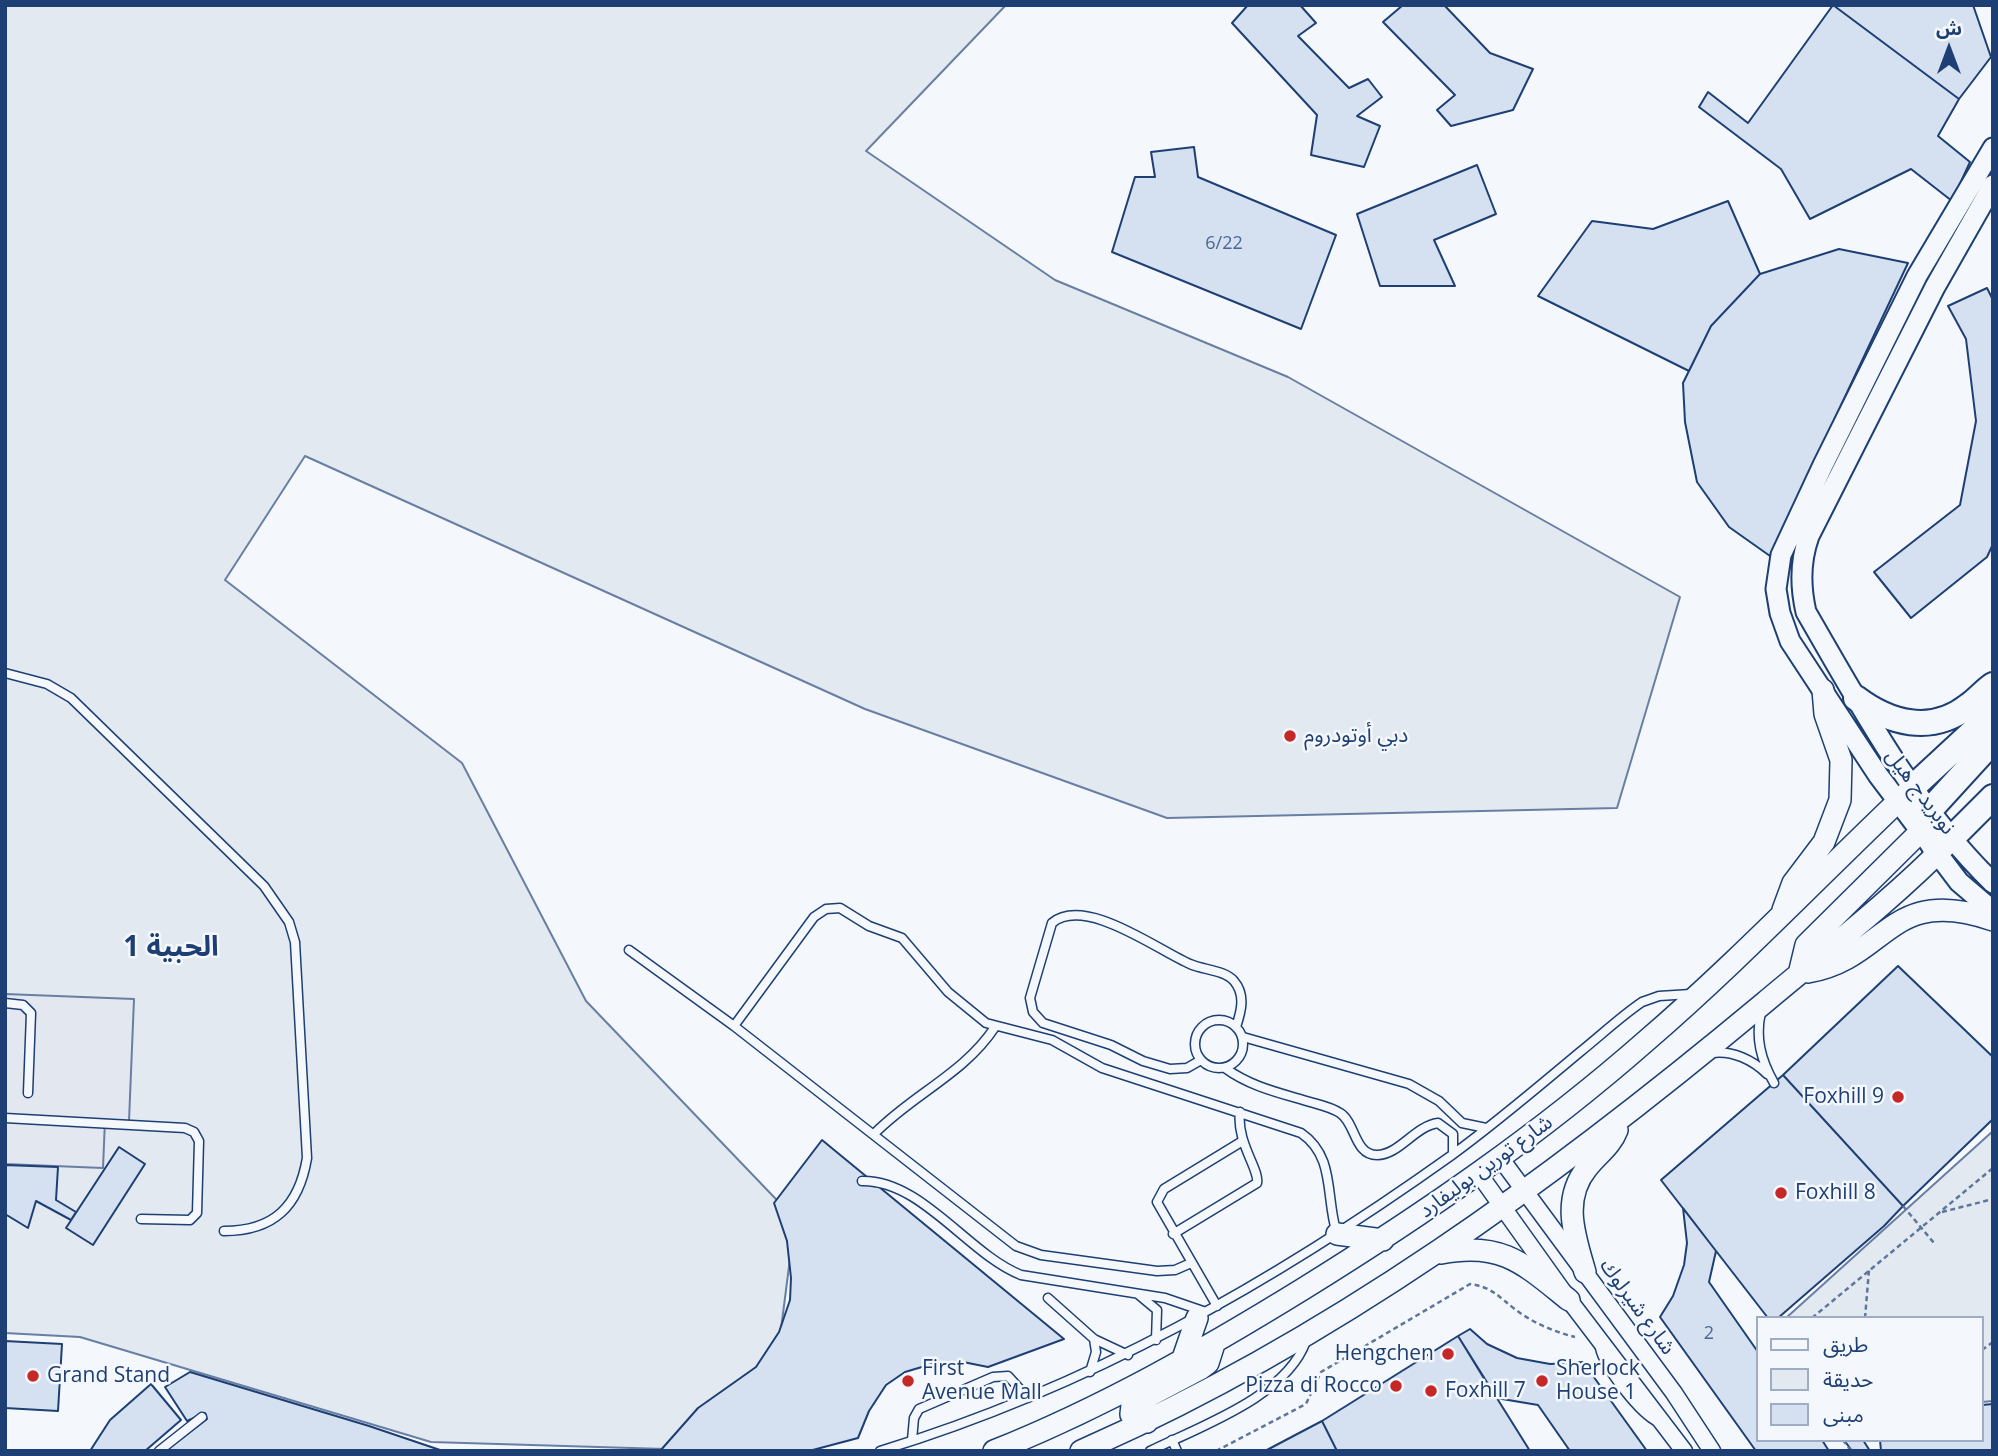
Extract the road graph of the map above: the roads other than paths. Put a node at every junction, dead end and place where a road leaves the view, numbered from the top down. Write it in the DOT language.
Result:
graph roads {
  1 [pos="1993,148"];
  2 [pos="1993,185"];
  3 [pos="5,673"];
  4 [pos="1993,685"];
  5 [pos="1823,690"];
  6 [pos="1856,698"];
  7 [pos="1993,713"];
  8 [pos="1993,741"];
  9 [pos="1904,795"];
  10 [pos="1993,797"];
  11 [pos="1925,821"];
  12 [pos="1945,846"];
  13 [pos="1993,883"];
  14 [pos="1993,911"];
  15 [pos="1783,915"];
  16 [pos="1993,920"];
  17 [pos="629,950"];
  18 [pos="1799,974"];
  19 [pos="1698,994"];
  20 [pos="5,1003"];
  21 [pos="1763,1004"];
  22 [pos="734,1026"];
  23 [pos="995,1027"];
  24 [pos="1236,1027"];
  25 [pos="1243,1037"];
  26 [pos="1703,1055"];
  27 [pos="1201,1060"];
  28 [pos="1225,1068"];
  29 [pos="28,1093"];
  30 [pos="1449,1110"];
  31 [pos="1240,1112"];
  32 [pos="5,1118"];
  33 [pos="1619,1121"];
  34 [pos="1438,1123"];
  35 [pos="1486,1128"];
  36 [pos="874,1133"];
  37 [pos="1241,1142"];
  38 [pos="1453,1154"];
  39 [pos="1501,1159"];
  40 [pos="1479,1174"];
  41 [pos="862,1181"];
  42 [pos="1525,1191"];
  43 [pos="1503,1206"];
  44 [pos="141,1219"];
  45 [pos="224,1231"];
  46 [pos="1173,1234"];
  47 [pos="1337,1234"];
  48 [pos="1383,1240"];
  49 [pos="1436,1255"];
  50 [pos="1191,1263"];
  51 [pos="1585,1272"];
  52 [pos="1136,1294"];
  53 [pos="1048,1298"];
  54 [pos="1569,1300"];
  55 [pos="1217,1307"];
  56 [pos="1202,1316"];
  57 [pos="1309,1331"];
  58 [pos="1596,1333"];
  59 [pos="1094,1339"];
  60 [pos="1156,1340"];
  61 [pos="1214,1344"];
  62 [pos="1128,1355"];
  63 [pos="1182,1361"];
  64 [pos="1090,1372"];
  65 [pos="1028,1398"];
  66 [pos="1685,1410"];
  67 [pos="202,1417"];
  68 [pos="1147,1422"];
  69 [pos="1664,1424"];
  70 [pos="912,1440"];
  71 [pos="1172,1440"];
  72 [pos="159,1451"];
  73 [pos="880,1451"];
  74 [pos="994,1451"];
  75 [pos="1081,1451"];
  76 [pos="1150,1451"];
  77 [pos="1177,1451"];
  78 [pos="1684,1451"];
  79 [pos="1712,1451"];
  1 -- 5 [label="street, نوبريدج هيل"];
  2 -- 6 [label="street, نوبريدج هيل"];
  3 -- 45 [label="lane"];
  4 -- 6 [label="main road"];
  5 -- 9 [label="street, نوبريدج هيل"];
  5 -- 15 [label="main road"];
  6 -- 9 [label="street, نوبريدج هيل"];
  7 -- 9 [label="main road"];
  8 -- 11 [label="main road"];
  9 -- 11 [label="main road"];
  9 -- 15 [label="main road, شارع تورين بوليفارد"];
  10 -- 12 [label="main road"];
  11 -- 12 [label="main road"];
  11 -- 18 [label="main road"];
  12 -- 13 [label="street, نوبريدج هيل"];
  12 -- 14 [label="street, نوبريدج هيل"];
  12 -- 18 [label="main road, شارع تورين بوليفارد"];
  15 -- 19 [label="main road, شارع تورين بوليفارد"];
  16 -- 18 [label="main road"];
  17 -- 22 [label="lane"];
  18 -- 21 [label="main road, شارع تورين بوليفارد"];
  19 -- 35 [label="lane"];
  19 -- 39 [label="main road, شارع تورين بوليفارد"];
  20 -- 29 [label="lane"];
  21 -- 26 [label="main road, شارع تورين بوليفارد"];
  21 -- 26 [label="lane"];
  22 -- 23 [label="lane"];
  22 -- 36 [label="lane"];
  23 -- 31 [label="lane"];
  23 -- 36 [label="lane"];
  24 -- 25 [label="lane"];
  24 -- 27 [label="lane"];
  24 -- 27 [label="lane"];
  25 -- 28 [label="lane"];
  25 -- 30 [label="lane"];
  26 -- 33 [label="main road, شارع تورين بوليفارد"];
  27 -- 28 [label="lane"];
  28 -- 34 [label="lane"];
  30 -- 34 [label="lane"];
  30 -- 35 [label="lane"];
  31 -- 37 [label="lane"];
  31 -- 47 [label="lane"];
  32 -- 44 [label="lane"];
  33 -- 42 [label="main road, شارع تورين بوليفارد"];
  33 -- 51 [label="main road"];
  34 -- 38 [label="lane"];
  35 -- 38 [label="lane"];
  36 -- 50 [label="lane"];
  37 -- 46 [label="lane"];
  37 -- 46 [label="lane"];
  38 -- 47 [label="lane"];
  39 -- 40 [label="main road, شارع تورين بوليفارد"];
  39 -- 42 [label="street, شارع شيرلوك"];
  40 -- 43 [label="street"];
  40 -- 48 [label="main road, شارع تورين بوليفارد"];
  41 -- 52 [label="lane"];
  42 -- 43 [label="main road, شارع تورين بوليفارد"];
  42 -- 51 [label="street, شارع شيرلوك"];
  43 -- 49 [label="main road, شارع تورين بوليفارد"];
  43 -- 54 [label="street"];
  46 -- 50 [label="lane"];
  47 -- 48 [label="main road"];
  47 -- 55 [label="lane"];
  48 -- 61 [label="main road, شارع تورين بوليفارد"];
  49 -- 54 [label="main road"];
  49 -- 57 [label="main road, شارع تورين بوليفارد"];
  50 -- 55 [label="lane"];
  51 -- 66 [label="street, شارع شيرلوك"];
  52 -- 56 [label="lane"];
  52 -- 60 [label="lane"];
  53 -- 59 [label="lane"];
  54 -- 58 [label="street"];
  55 -- 56 [label="lane"];
  56 -- 60 [label="lane"];
  56 -- 63 [label="main road"];
  57 -- 68 [label="main road, شارع تورين بوليفارد"];
  57 -- 71 [label="lane"];
  58 -- 69 [label="street"];
  58 -- 69 [label="lane"];
  59 -- 62 [label="lane"];
  59 -- 64 [label="lane"];
  60 -- 62 [label="lane"];
  61 -- 63 [label="main road, شارع تورين بوليفارد"];
  61 -- 68 [label="main road"];
  62 -- 64 [label="lane"];
  63 -- 74 [label="main road, شارع تورين بوليفارد"];
  64 -- 65 [label="lane"];
  65 -- 70 [label="lane"];
  65 -- 70 [label="lane"];
  66 -- 69 [label="street"];
  66 -- 79 [label="street, شارع شيرلوك"];
  67 -- 72 [label="lane"];
  68 -- 75 [label="main road, شارع تورين بوليفارد"];
  69 -- 78 [label="street"];
  70 -- 73 [label="lane"];
  71 -- 76 [label="lane"];
  71 -- 77 [label="lane"];
}
